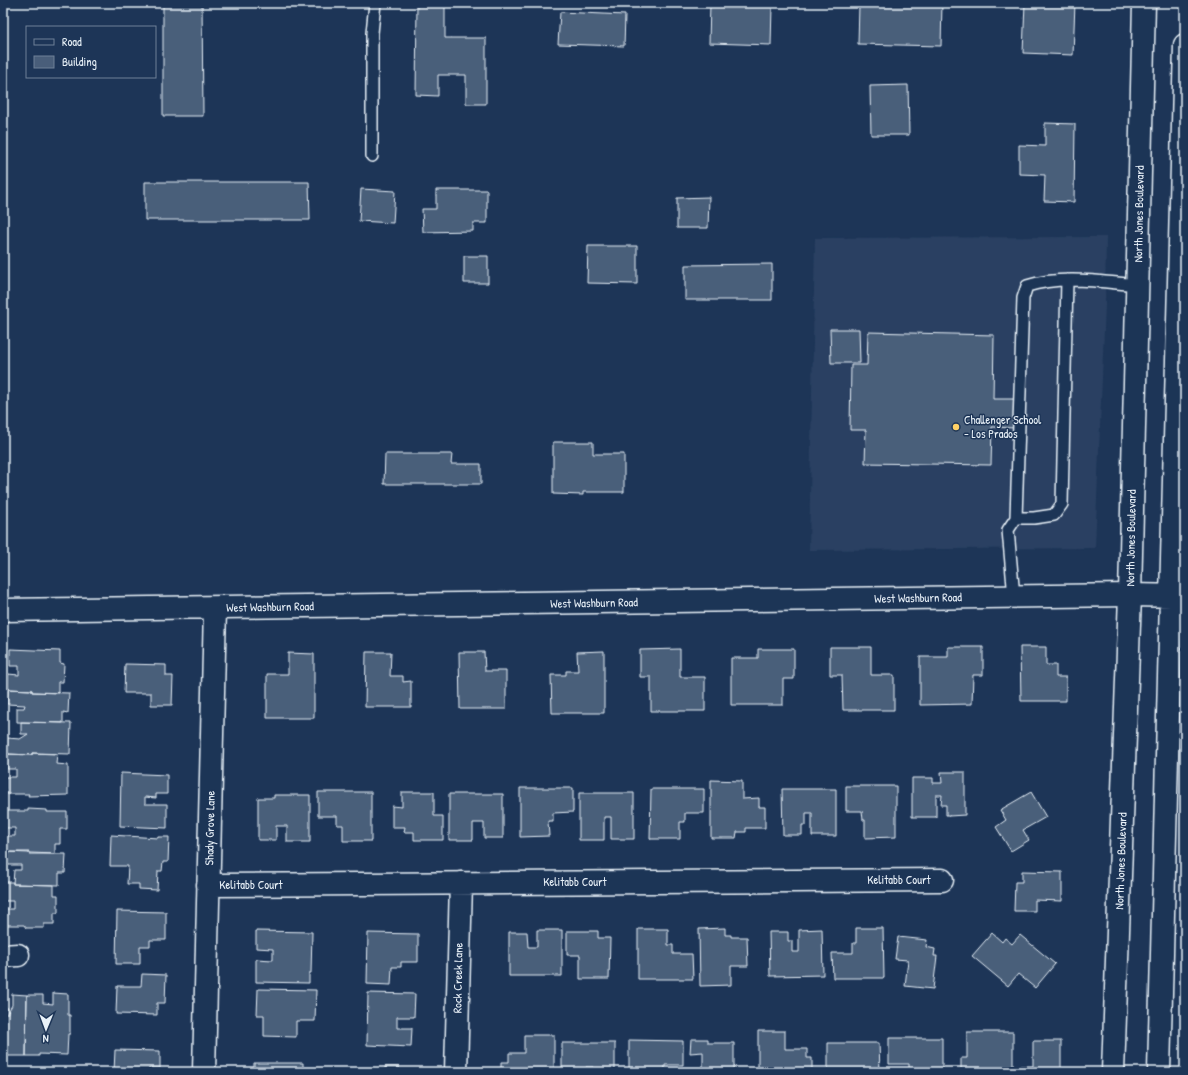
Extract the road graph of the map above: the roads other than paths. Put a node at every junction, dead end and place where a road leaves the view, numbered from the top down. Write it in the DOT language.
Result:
graph roads {
  1 [pos="375,3"];
  2 [pos="1144,3"];
  3 [pos="1185,45"];
  4 [pos="372,156"];
  5 [pos="1067,280"];
  6 [pos="1137,285"];
  7 [pos="1016,518"];
  8 [pos="1130,595"];
  9 [pos="1178,595"];
  10 [pos="1014,597"];
  11 [pos="215,608"];
  12 [pos="3,610"];
  13 [pos="942,880"];
  14 [pos="461,883"];
  15 [pos="208,885"];
  16 [pos="204,1072"];
  17 [pos="456,1072"];
  18 [pos="1113,1072"];
  19 [pos="1159,1072"];
  1 -- 4 [label="lane"];
  2 -- 6 [label="street, North Jones Boulevard"];
  3 -- 9 [label="street"];
  5 -- 6 [label="lane"];
  5 -- 7 [label="lane"];
  5 -- 7 [label="lane"];
  6 -- 8 [label="street, North Jones Boulevard"];
  7 -- 10 [label="lane"];
  8 -- 9 [label="street, West Washburn Road"];
  8 -- 10 [label="street, West Washburn Road"];
  8 -- 18 [label="street, North Jones Boulevard"];
  9 -- 19 [label="street"];
  10 -- 11 [label="street, West Washburn Road"];
  11 -- 12 [label="street, West Washburn Road"];
  11 -- 15 [label="street, Shady Grove Lane"];
  13 -- 14 [label="street, Kelitabb Court"];
  14 -- 15 [label="street, Kelitabb Court"];
  14 -- 17 [label="street, Rock Creek Lane"];
  15 -- 16 [label="street, Shady Grove Lane"];
}
